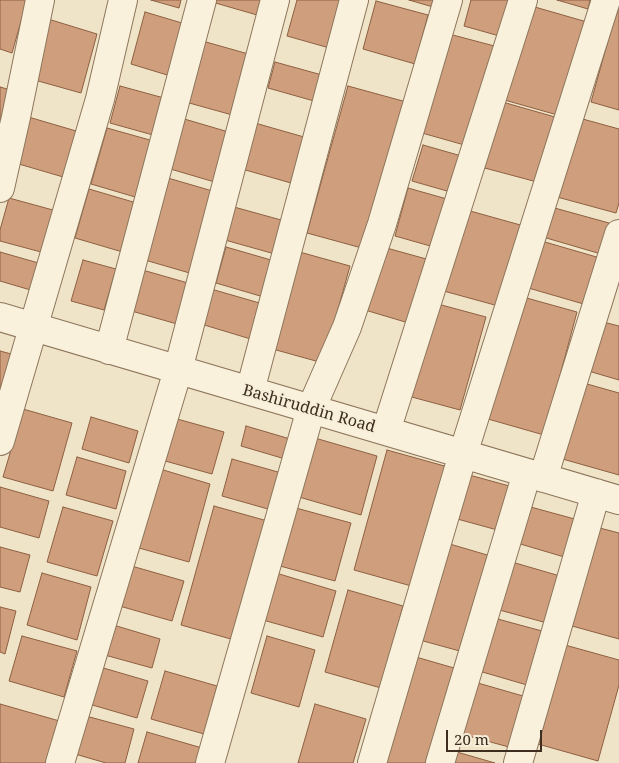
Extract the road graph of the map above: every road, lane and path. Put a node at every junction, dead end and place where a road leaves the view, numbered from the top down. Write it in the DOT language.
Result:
graph roads {
  1 [pos="40,0"];
  2 [pos="123,0"];
  3 [pos="202,0"];
  4 [pos="275,0"];
  5 [pos="354,0"];
  6 [pos="448,0"];
  7 [pos="523,0"];
  8 [pos="606,0"];
  9 [pos="0,188"];
  10 [pos="619,234"];
  11 [pos="0,317"];
  12 [pos="34,327"];
  13 [pos="109,350"];
  14 [pos="178,370"];
  15 [pos="250,391"];
  16 [pos="311,409"];
  17 [pos="386,431"];
  18 [pos="0,440"];
  19 [pos="463,454"];
  20 [pos="535,475"];
  21 [pos="608,497"];
  22 [pos="60,763"];
  23 [pos="210,763"];
  24 [pos="372,763"];
  25 [pos="440,763"];
  26 [pos="518,763"];
  1 -- 9 [label="street"];
  2 -- 12 [label="street"];
  3 -- 13 [label="street"];
  4 -- 14 [label="street"];
  5 -- 15 [label="street"];
  6 -- 16 [label="street"];
  7 -- 17 [label="street"];
  8 -- 19 [label="street"];
  10 -- 20 [label="street"];
  11 -- 12 [label="street, Bashiruddin Road"];
  12 -- 13 [label="street, Bashiruddin Road"];
  12 -- 18 [label="street"];
  13 -- 14 [label="street, Bashiruddin Road"];
  14 -- 15 [label="street, Bashiruddin Road"];
  14 -- 22 [label="street"];
  15 -- 16 [label="street, Bashiruddin Road"];
  16 -- 17 [label="street, Bashiruddin Road"];
  16 -- 23 [label="street"];
  17 -- 19 [label="street, Bashiruddin Road"];
  19 -- 20 [label="street, Bashiruddin Road"];
  19 -- 24 [label="street"];
  20 -- 21 [label="street, Bashiruddin Road"];
  20 -- 25 [label="street"];
  21 -- 26 [label="street"];
}
